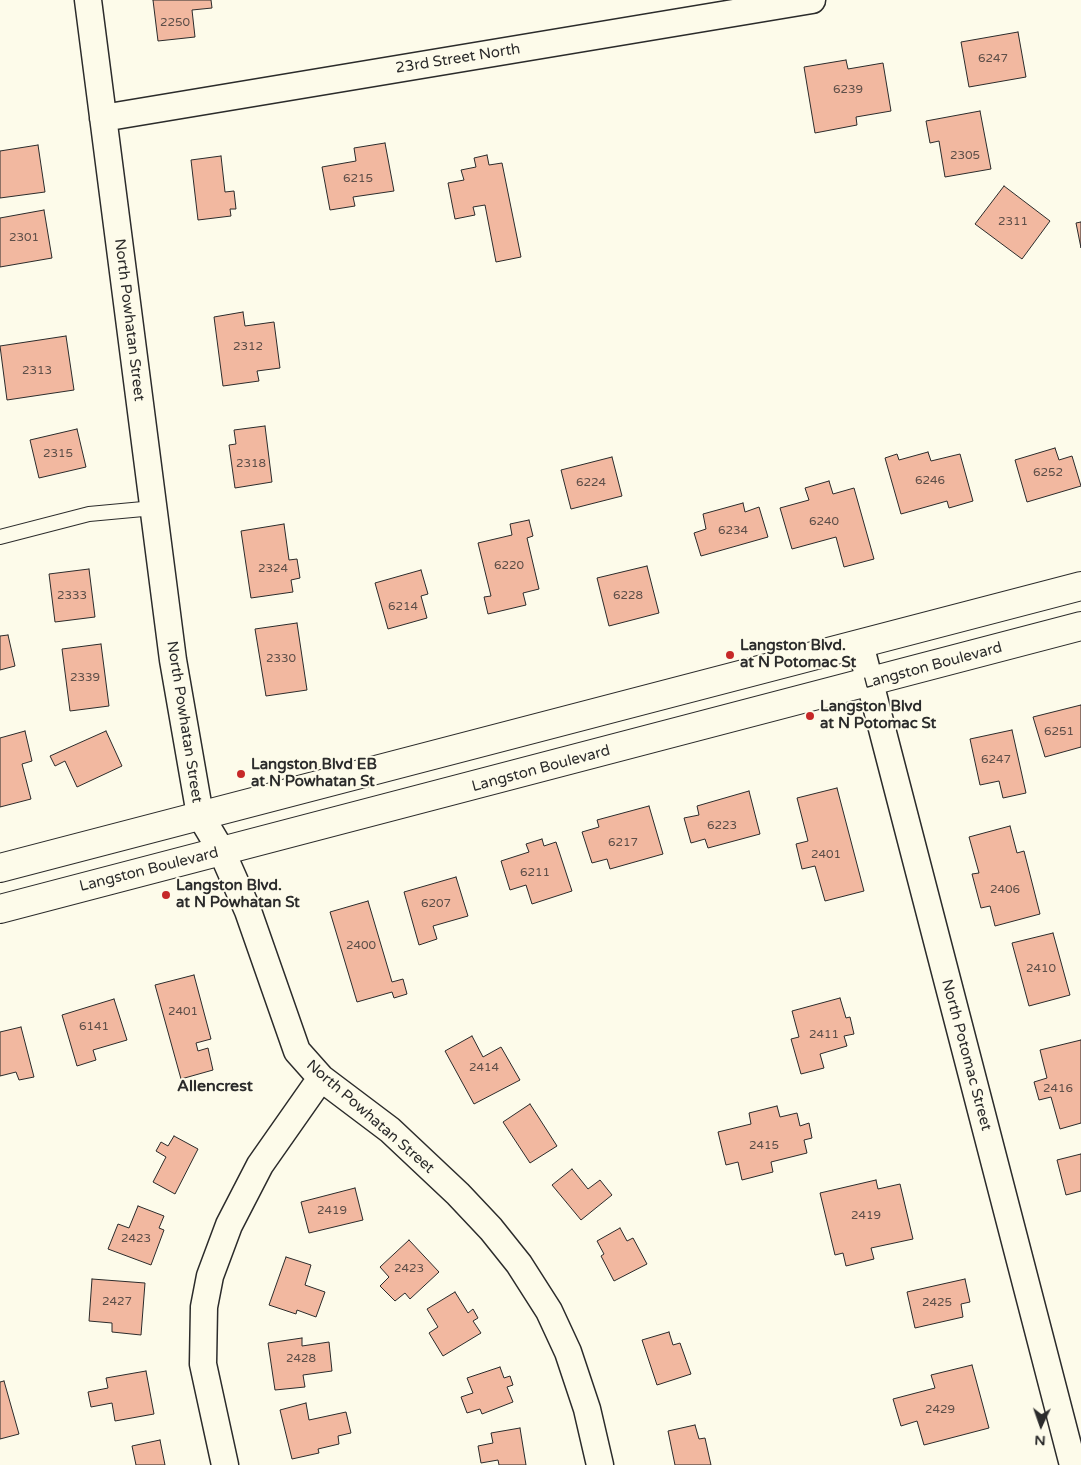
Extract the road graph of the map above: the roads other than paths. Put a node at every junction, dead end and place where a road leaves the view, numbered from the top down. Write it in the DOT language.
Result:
graph roads {
  1 [pos="88,0"];
  2 [pos="812,0"];
  3 [pos="103,118"];
  4 [pos="154,508"];
  5 [pos="0,537"];
  6 [pos="1081,586"];
  7 [pos="1081,626"];
  8 [pos="860,644"];
  9 [pos="869,683"];
  10 [pos="200,815"];
  11 [pos="222,852"];
  12 [pos="0,868"];
  13 [pos="0,909"];
  14 [pos="321,1078"];
  15 [pos="225,1465"];
  16 [pos="600,1465"];
  17 [pos="1072,1465"];
  1 -- 3 [label="street, North Powhatan Street"];
  2 -- 3 [label="street, 23rd Street North"];
  3 -- 4 [label="street, North Powhatan Street"];
  4 -- 5 [label="lane"];
  4 -- 10 [label="street, North Powhatan Street"];
  6 -- 8 [label="main road"];
  7 -- 9 [label="main road, Langston Boulevard"];
  8 -- 9 [label="street, North Potomac Street"];
  8 -- 10 [label="main road"];
  9 -- 11 [label="main road, Langston Boulevard"];
  9 -- 17 [label="street, North Potomac Street"];
  10 -- 11 [label="street, North Powhatan Street"];
  10 -- 12 [label="main road"];
  11 -- 13 [label="main road, Langston Boulevard"];
  11 -- 14 [label="street, North Powhatan Street"];
  14 -- 15 [label="street"];
  14 -- 16 [label="street, North Powhatan Street"];
}
